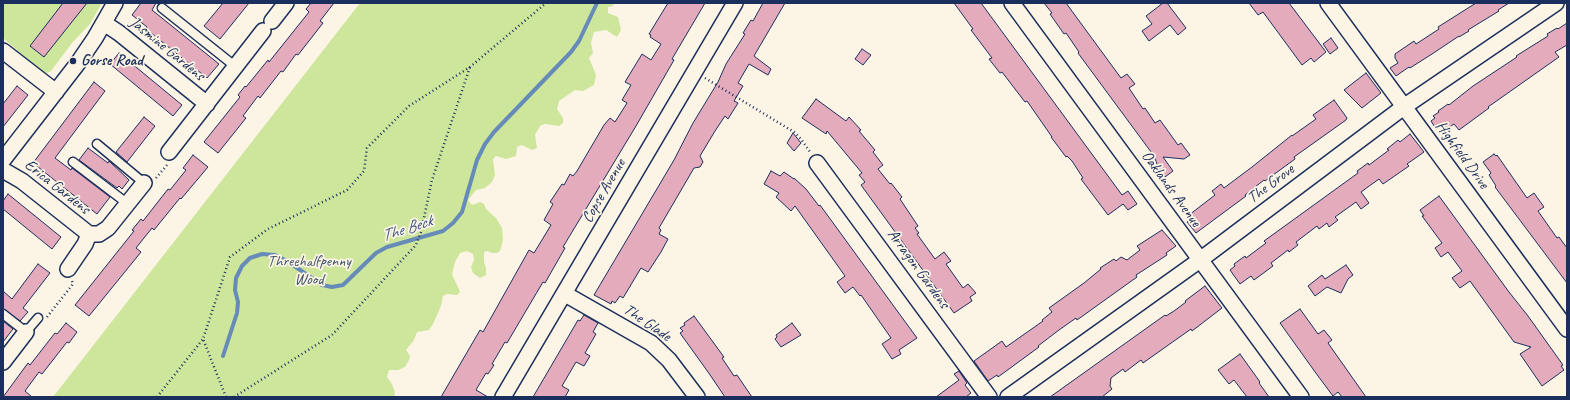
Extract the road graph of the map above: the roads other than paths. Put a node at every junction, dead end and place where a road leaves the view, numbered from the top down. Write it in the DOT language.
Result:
graph roads {
  1 [pos="115,3"];
  2 [pos="286,3"];
  3 [pos="735,3"];
  4 [pos="1012,3"];
  5 [pos="1328,3"];
  6 [pos="1556,3"];
  7 [pos="1562,3"];
  8 [pos="162,8"];
  9 [pos="1567,10"];
  10 [pos="104,23"];
  11 [pos="3,51"];
  12 [pos="236,67"];
  13 [pos="56,92"];
  14 [pos="207,104"];
  15 [pos="1405,106"];
  16 [pos="97,144"];
  17 [pos="169,152"];
  18 [pos="3,160"];
  19 [pos="73,162"];
  20 [pos="817,163"];
  21 [pos="3,170"];
  22 [pos="144,182"];
  23 [pos="128,204"];
  24 [pos="89,234"];
  25 [pos="1200,260"];
  26 [pos="68,269"];
  27 [pos="565,294"];
  28 [pos="3,314"];
  29 [pos="38,318"];
  30 [pos="1567,329"];
  31 [pos="26,332"];
  32 [pos="5,356"];
  33 [pos="503,397"];
  34 [pos="697,397"];
  35 [pos="989,397"];
  36 [pos="1008,397"];
  37 [pos="1301,397"];
  1 -- 10 [label="street"];
  2 -- 12 [label="street, Jasmine Gardens"];
  3 -- 27 [label="street, Copse Avenue"];
  4 -- 25 [label="street, Oaklands Avenue"];
  5 -- 15 [label="street, Highfield Drive"];
  6 -- 15 [label="street, The Grove"];
  7 -- 9 [label="street"];
  8 -- 12 [label="lane"];
  10 -- 13 [label="street"];
  10 -- 14 [label="street, Jasmine Gardens"];
  11 -- 13 [label="street"];
  12 -- 14 [label="street, Jasmine Gardens"];
  13 -- 18 [label="street"];
  14 -- 17 [label="street, Jasmine Gardens"];
  15 -- 25 [label="street, The Grove"];
  15 -- 30 [label="street, Highfield Drive"];
  16 -- 22 [label="lane"];
  19 -- 23 [label="lane"];
  20 -- 35 [label="street, Arragon Gardens"];
  21 -- 24 [label="street, Erica Gardens"];
  22 -- 23 [label="street"];
  23 -- 24 [label="street"];
  24 -- 26 [label="street"];
  25 -- 36 [label="street, The Grove"];
  25 -- 37 [label="street, Oaklands Avenue"];
  27 -- 33 [label="street, Copse Avenue"];
  27 -- 34 [label="street, The Glade"];
  28 -- 31 [label="lane"];
  29 -- 31 [label="lane"];
  31 -- 32 [label="street"];
}
